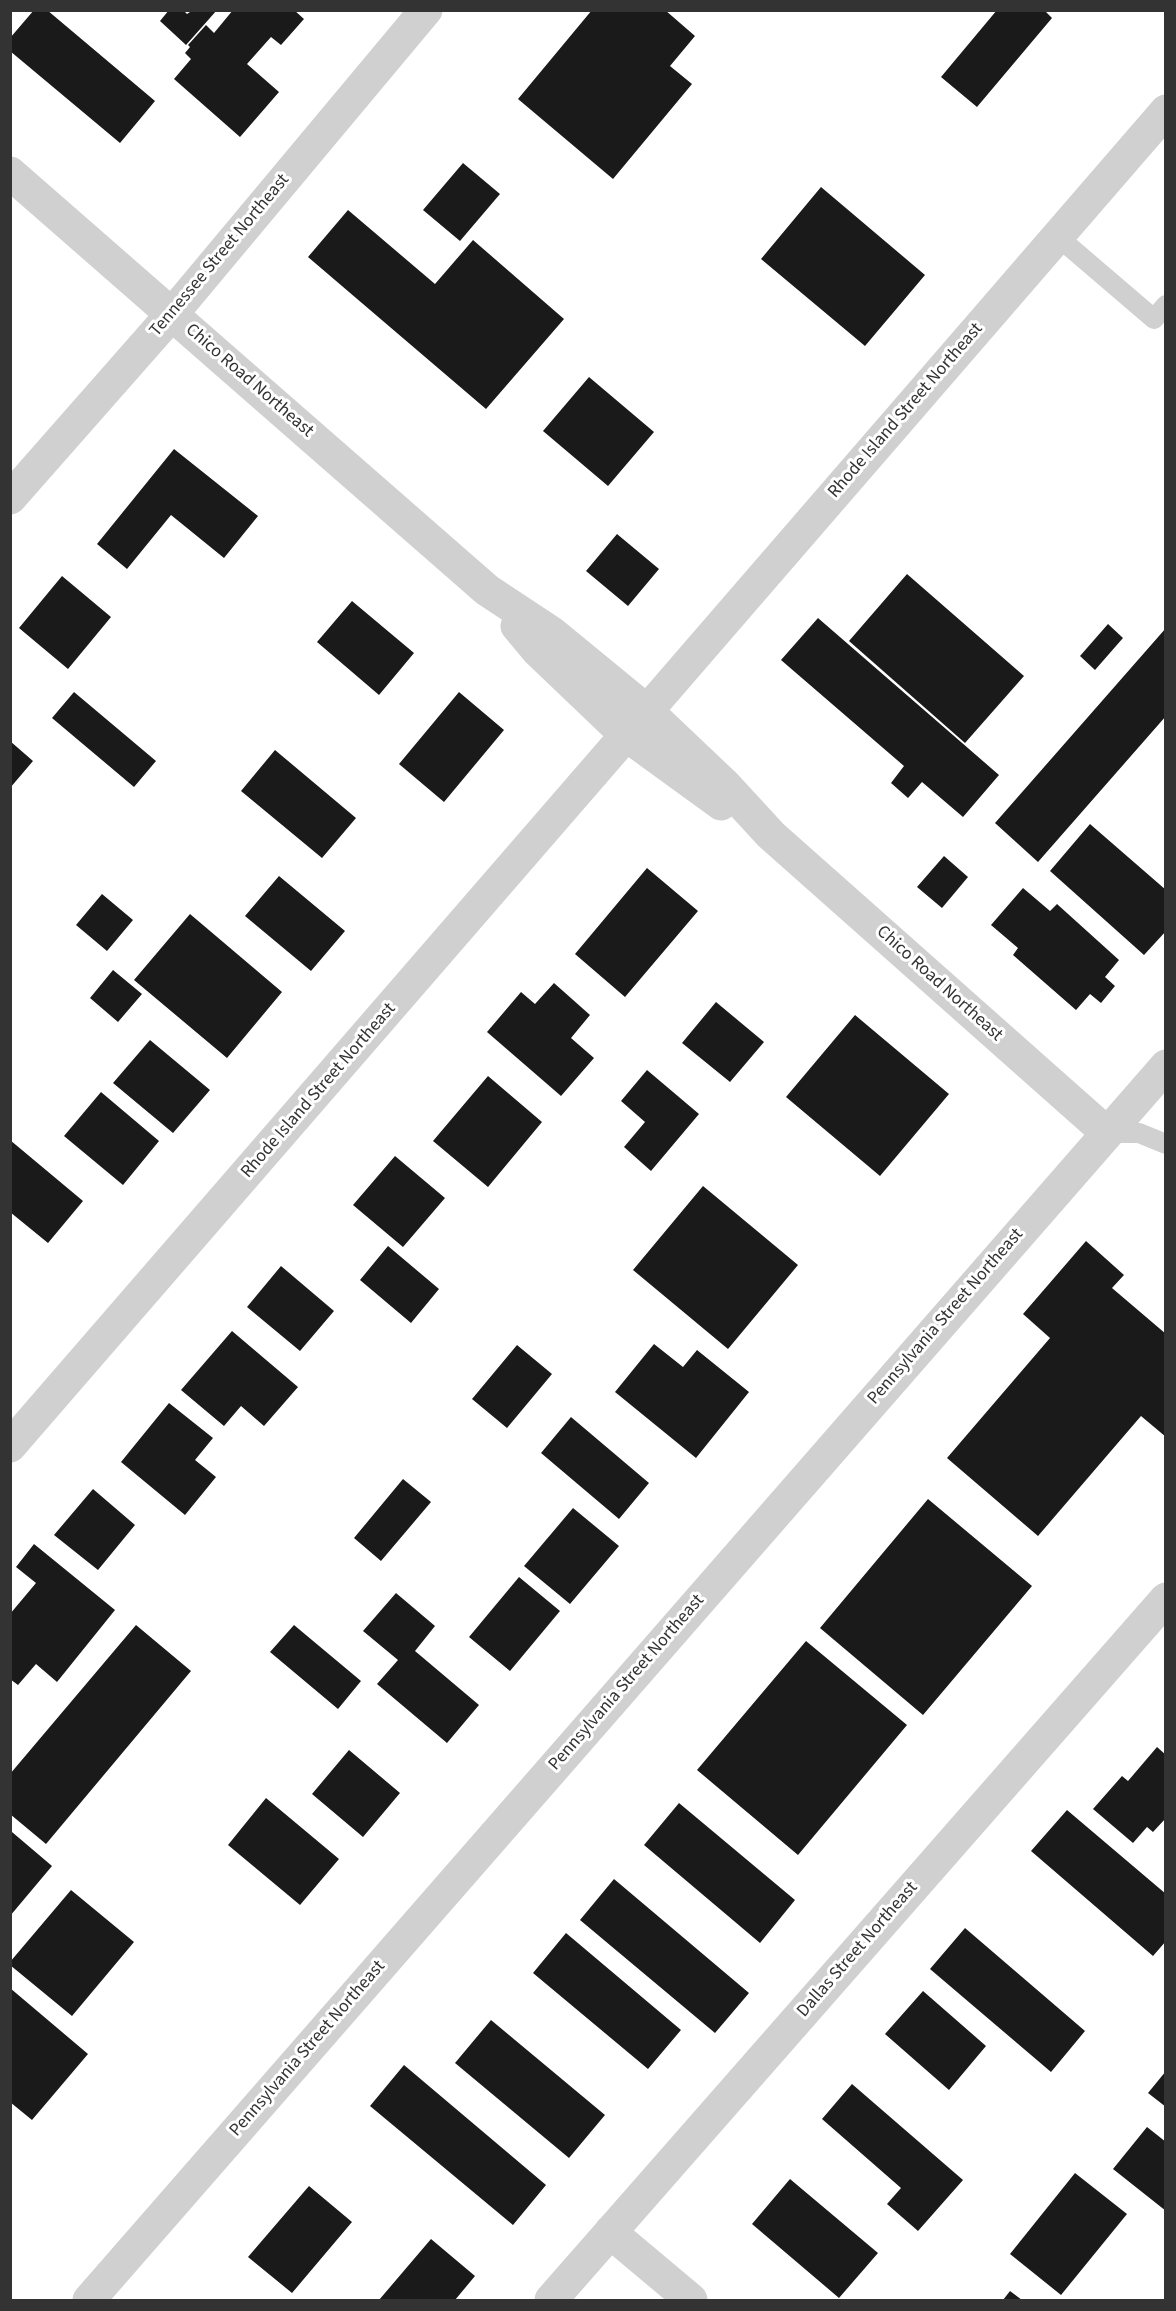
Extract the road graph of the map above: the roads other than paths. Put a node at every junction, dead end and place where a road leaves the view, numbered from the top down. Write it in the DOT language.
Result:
graph roads {
  1 [pos="426,10"];
  2 [pos="1166,111"];
  3 [pos="10,173"];
  4 [pos="1057,236"];
  5 [pos="1166,305"];
  6 [pos="172,314"];
  7 [pos="10,498"];
  8 [pos="487,590"];
  9 [pos="647,711"];
  10 [pos="626,735"];
  11 [pos="771,836"];
  12 [pos="1166,1066"];
  13 [pos="1107,1133"];
  14 [pos="1166,1144"];
  15 [pos="10,1446"];
  16 [pos="1166,1599"];
  17 [pos="610,2232"];
  18 [pos="89,2301"];
  19 [pos="551,2301"];
  20 [pos="691,2301"];
  1 -- 6 [label="street, Tennessee Street Northeast"];
  2 -- 4 [label="street, Rhode Island Street Northeast"];
  3 -- 6 [label="street, Chico Road Northeast"];
  4 -- 5 [label="lane"];
  4 -- 9 [label="street, Rhode Island Street Northeast"];
  6 -- 7 [label="street, Tennessee Street Northeast"];
  6 -- 8 [label="street, Chico Road Northeast"];
  8 -- 9 [label="street, Chico Road Northeast"];
  8 -- 10 [label="street, Chico Road Northeast"];
  9 -- 11 [label="street, Chico Road Northeast"];
  10 -- 11 [label="street, Chico Road Northeast"];
  10 -- 15 [label="street, Rhode Island Street Northeast"];
  11 -- 13 [label="street, Chico Road Northeast"];
  12 -- 13 [label="street, Pennsylvania Street Northeast"];
  13 -- 14 [label="lane"];
  13 -- 18 [label="street, Pennsylvania Street Northeast"];
  16 -- 17 [label="street, Dallas Street Northeast"];
  17 -- 19 [label="street, Dallas Street Northeast"];
  17 -- 20 [label="street"];
}
